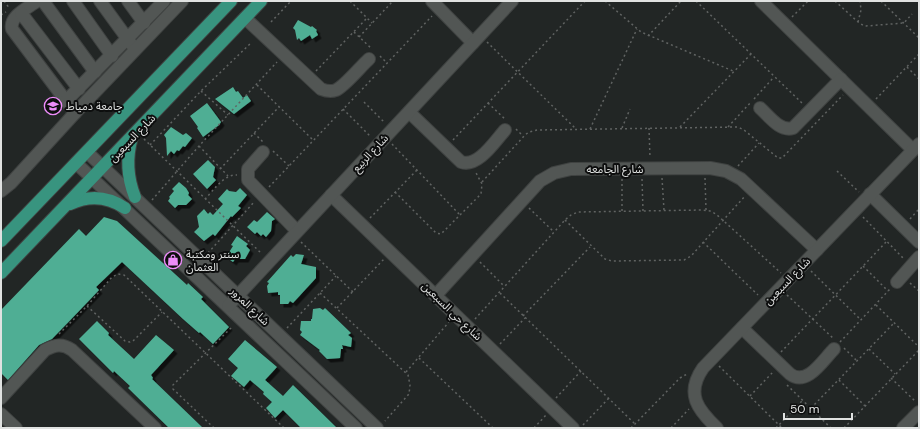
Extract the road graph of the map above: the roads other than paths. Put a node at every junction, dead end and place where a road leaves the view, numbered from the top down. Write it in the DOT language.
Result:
graph roads {
  1 [pos="37,1"];
  2 [pos="44,1"];
  3 [pos="73,1"];
  4 [pos="100,1"];
  5 [pos="128,1"];
  6 [pos="182,1"];
  7 [pos="231,1"];
  8 [pos="261,1"];
  9 [pos="512,1"];
  10 [pos="761,1"];
  11 [pos="161,2"];
  12 [pos="435,5"];
  13 [pos="16,11"];
  14 [pos="245,18"];
  15 [pos="144,23"];
  16 [pos="128,39"];
  17 [pos="477,39"];
  18 [pos="135,50"];
  19 [pos="374,55"];
  20 [pos="112,56"];
  21 [pos="95,72"];
  22 [pos="841,79"];
  23 [pos="79,89"];
  24 [pos="66,102"];
  25 [pos="760,108"];
  26 [pos="409,112"];
  27 [pos="75,113"];
  28 [pos="505,130"];
  29 [pos="135,135"];
  30 [pos="916,147"];
  31 [pos="87,152"];
  32 [pos="263,152"];
  33 [pos="76,163"];
  34 [pos="103,167"];
  35 [pos="93,178"];
  36 [pos="1,191"];
  37 [pos="331,195"];
  38 [pos="135,197"];
  39 [pos="868,197"];
  40 [pos="64,208"];
  41 [pos="125,208"];
  42 [pos="295,233"];
  43 [pos="1,241"];
  44 [pos="919,242"];
  45 [pos="817,250"];
  46 [pos="919,257"];
  47 [pos="1,273"];
  48 [pos="893,286"];
  49 [pos="238,295"];
  50 [pos="436,296"];
  51 [pos="228,306"];
  52 [pos="742,328"];
  53 [pos="836,346"];
  54 [pos="1,398"];
  55 [pos="919,412"];
  56 [pos="1,414"];
  57 [pos="380,425"];
  58 [pos="16,428"];
  59 [pos="155,428"];
  60 [pos="356,428"];
  61 [pos="574,428"];
  62 [pos="717,428"];
  63 [pos="903,428"];
  1 -- 13 [label="street"];
  2 -- 21 [label="street"];
  3 -- 20 [label="street"];
  4 -- 16 [label="street"];
  5 -- 15 [label="street"];
  6 -- 18 [label="street"];
  7 -- 31 [label="main road, شارع السبعين"];
  8 -- 14 [label="main road, شارع السبعين"];
  9 -- 17 [label="street, شارع الربيع"];
  10 -- 22 [label="street"];
  11 -- 15 [label="street"];
  12 -- 17 [label="street"];
  13 -- 23 [label="street"];
  13 -- 24 [label="street"];
  14 -- 19 [label="street"];
  14 -- 29 [label="main road, شارع السبعين"];
  15 -- 16 [label="street"];
  16 -- 18 [label="street"];
  16 -- 20 [label="street"];
  17 -- 26 [label="street, شارع الربيع"];
  18 -- 27 [label="street"];
  20 -- 21 [label="street"];
  21 -- 23 [label="street"];
  22 -- 25 [label="street"];
  22 -- 30 [label="street"];
  23 -- 24 [label="street"];
  24 -- 27 [label="street"];
  26 -- 28 [label="street"];
  26 -- 37 [label="street, شارع الربيع"];
  27 -- 36 [label="street"];
  29 -- 34 [label="main road, شارع السبعين"];
  29 -- 38 [label="main road"];
  30 -- 39 [label="street, شارع السبعين"];
  31 -- 33 [label="main road, شارع السبعين"];
  31 -- 34 [label="street, شارع المرور"];
  32 -- 42 [label="street"];
  33 -- 35 [label="street, شارع المرور"];
  33 -- 43 [label="main road, شارع السبعين"];
  34 -- 35 [label="main road, شارع السبعين"];
  34 -- 38 [label="street, شارع المرور"];
  35 -- 40 [label="main road, شارع السبعين"];
  35 -- 41 [label="street, شارع المرور"];
  37 -- 42 [label="street, شارع الربيع"];
  37 -- 50 [label="street, شارع حي السبعين"];
  38 -- 49 [label="street, شارع المرور"];
  39 -- 44 [label="street"];
  39 -- 45 [label="street, شارع السبعين"];
  40 -- 41 [label="main road"];
  40 -- 47 [label="main road, شارع السبعين"];
  41 -- 51 [label="street, شارع المرور"];
  42 -- 49 [label="street, شارع الربيع"];
  45 -- 50 [label="street, شارع الجامعه"];
  45 -- 52 [label="street, شارع السبعين"];
  46 -- 48 [label="street"];
  49 -- 51 [label="street, شارع الربيع"];
  49 -- 57 [label="street, شارع المرور"];
  50 -- 61 [label="street, شارع حي السبعين"];
  51 -- 60 [label="street, شارع المرور"];
  52 -- 53 [label="street"];
  52 -- 62 [label="street, شارع السبعين"];
  54 -- 59 [label="street"];
  55 -- 63 [label="street"];
  56 -- 58 [label="street"];
}
